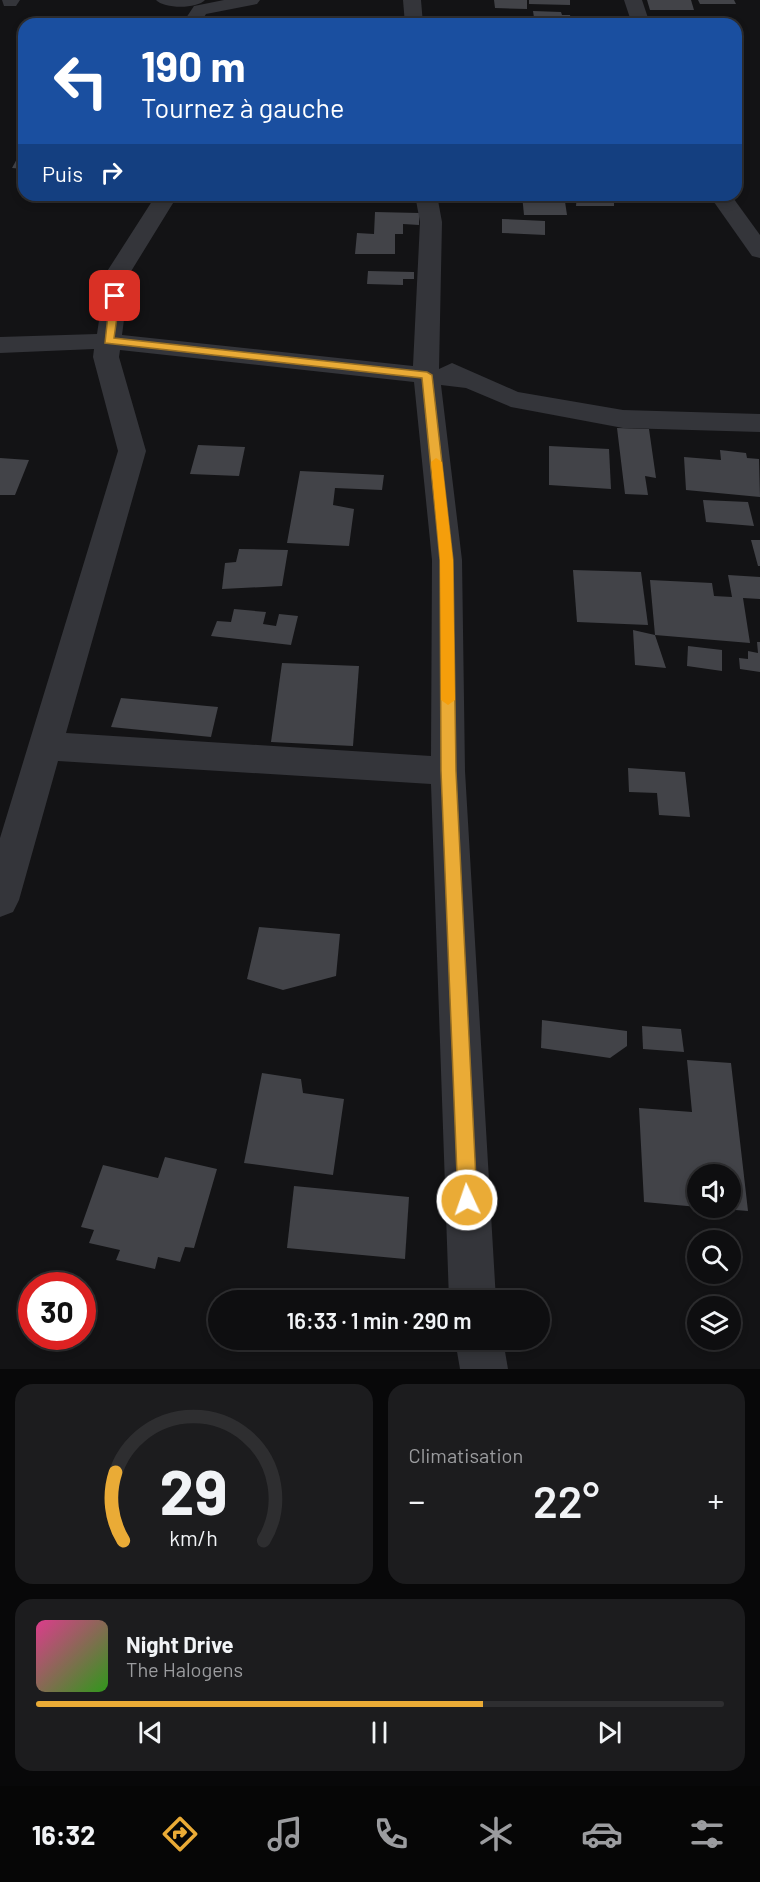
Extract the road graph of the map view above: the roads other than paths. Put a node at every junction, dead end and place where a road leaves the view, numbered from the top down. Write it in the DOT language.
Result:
graph roads {
  1 [pos="165,0"];
  2 [pos="196,0"];
  3 [pos="251,0"];
  4 [pos="412,0"];
  5 [pos="633,0"];
  6 [pos="195,18"];
  7 [pos="414,18"];
  8 [pos="639,18"];
  9 [pos="162,201"];
  10 [pos="427,201"];
  11 [pos="724,201"];
  12 [pos="760,251"];
  13 [pos="109,340"];
  14 [pos="0,345"];
  15 [pos="426,367"];
  16 [pos="760,423"];
  17 [pos="45,746"];
  18 [pos="448,771"];
  19 [pos="0,900"];
  20 [pos="473,1290"];
  21 [pos="481,1350"];
  22 [pos="484,1369"];
  1 -- 2 [label="street"];
  3 -- 6 [label="street"];
  4 -- 7 [label="street"];
  5 -- 8 [label="street"];
  9 -- 13 [label="street"];
  10 -- 15 [label="street"];
  11 -- 12 [label="street"];
  13 -- 14 [label="street"];
  13 -- 15 [label="street"];
  13 -- 17 [label="street"];
  15 -- 16 [label="street"];
  15 -- 18 [label="street"];
  17 -- 18 [label="street"];
  17 -- 19 [label="street"];
  18 -- 20 [label="street"];
  21 -- 22 [label="street"];
}
